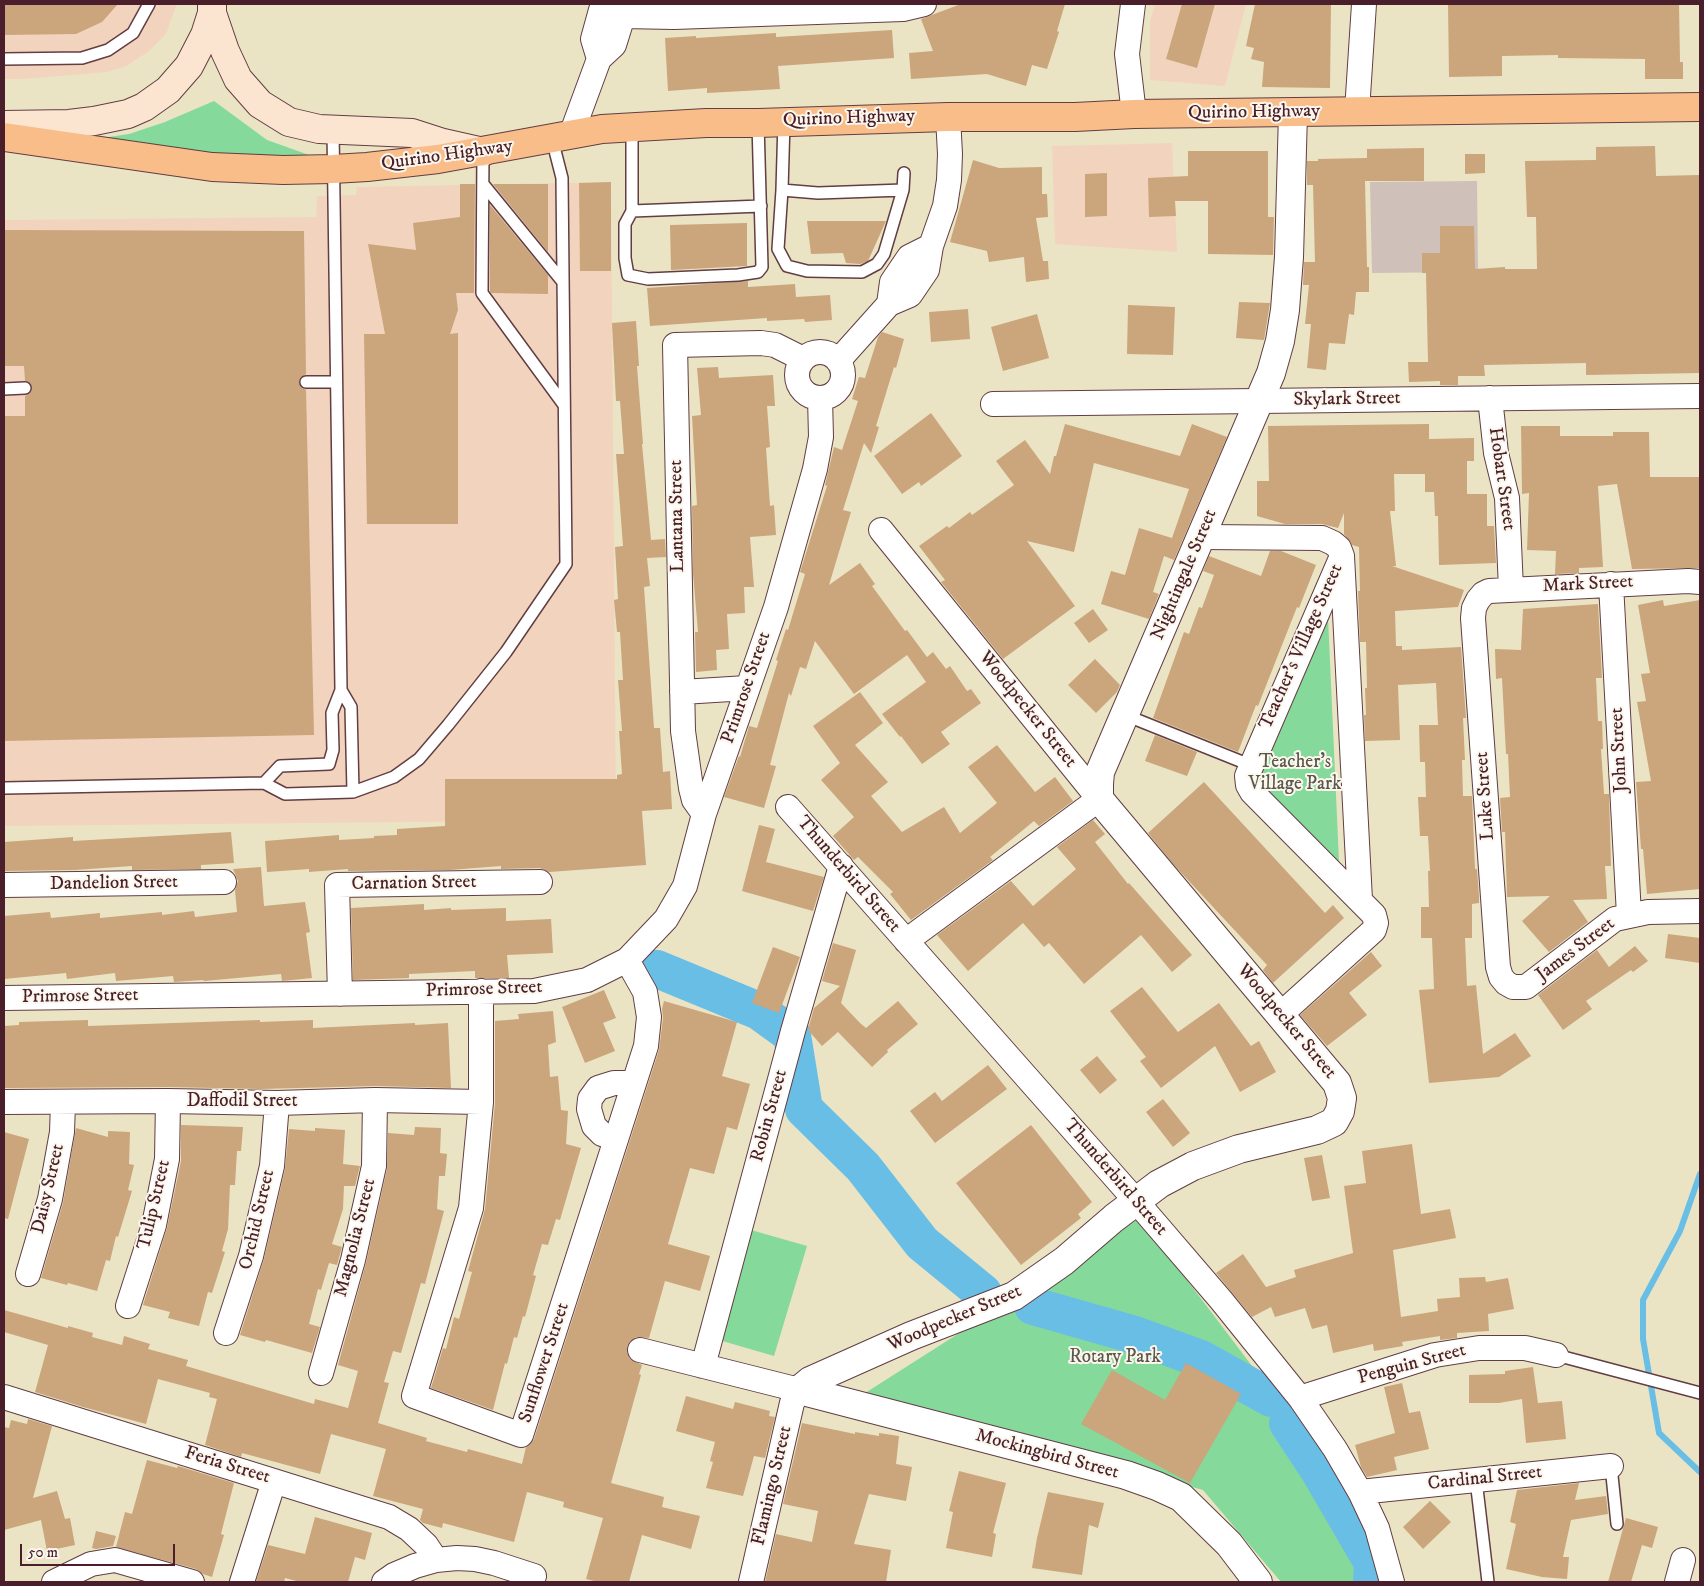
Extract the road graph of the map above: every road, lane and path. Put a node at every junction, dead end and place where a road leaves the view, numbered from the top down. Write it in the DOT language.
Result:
graph roads {
  1 [pos="149,4"];
  2 [pos="924,4"];
  3 [pos="1133,4"];
  4 [pos="1356,7"];
  5 [pos="613,8"];
  6 [pos="212,9"];
  7 [pos="774,9"];
  8 [pos="4,59"];
  9 [pos="1700,107"];
  10 [pos="1349,111"];
  11 [pos="1293,112"];
  12 [pos="1134,114"];
  13 [pos="948,117"];
  14 [pos="771,122"];
  15 [pos="4,125"];
  16 [pos="632,127"];
  17 [pos="333,130"];
  18 [pos="4,137"];
  19 [pos="562,137"];
  20 [pos="483,152"];
  21 [pos="333,169"];
  22 [pos="904,172"];
  23 [pos="483,184"];
  24 [pos="782,190"];
  25 [pos="903,190"];
  26 [pos="760,206"];
  27 [pos="632,211"];
  28 [pos="563,282"];
  29 [pos="803,359"];
  30 [pos="838,361"];
  31 [pos="306,382"];
  32 [pos="336,382"];
  33 [pos="4,388"];
  34 [pos="25,388"];
  35 [pos="1700,396"];
  36 [pos="820,398"];
  37 [pos="1490,398"];
  38 [pos="1261,401"];
  39 [pos="993,404"];
  40 [pos="564,405"];
  41 [pos="881,530"];
  42 [pos="1202,536"];
  43 [pos="1342,556"];
  44 [pos="1700,582"];
  45 [pos="1611,584"];
  46 [pos="1511,589"];
  47 [pos="1478,600"];
  48 [pos="747,688"];
  49 [pos="341,690"];
  50 [pos="682,692"];
  51 [pos="1125,715"];
  52 [pos="1250,766"];
  53 [pos="264,783"];
  54 [pos="4,788"];
  55 [pos="353,792"];
  56 [pos="1099,799"];
  57 [pos="788,807"];
  58 [pos="704,814"];
  59 [pos="841,866"];
  60 [pos="224,882"];
  61 [pos="540,882"];
  62 [pos="4,885"];
  63 [pos="1360,900"];
  64 [pos="1700,911"];
  65 [pos="1629,915"];
  66 [pos="906,941"];
  67 [pos="627,960"];
  68 [pos="1513,987"];
  69 [pos="481,991"];
  70 [pos="340,994"];
  71 [pos="4,998"];
  72 [pos="1280,1014"];
  73 [pos="634,1083"];
  74 [pos="374,1100"];
  75 [pos="168,1101"];
  76 [pos="4,1102"];
  77 [pos="481,1102"];
  78 [pos="63,1103"];
  79 [pos="277,1104"];
  80 [pos="616,1139"];
  81 [pos="1127,1208"];
  82 [pos="28,1274"];
  83 [pos="128,1306"];
  84 [pos="226,1333"];
  85 [pos="640,1350"];
  86 [pos="1556,1355"];
  87 [pos="703,1366"];
  88 [pos="321,1372"];
  89 [pos="799,1390"];
  90 [pos="1700,1393"];
  91 [pos="4,1397"];
  92 [pos="1300,1398"];
  93 [pos="1611,1466"];
  94 [pos="1476,1480"];
  95 [pos="274,1481"];
  96 [pos="1360,1492"];
  97 [pos="1617,1524"];
  98 [pos="436,1560"];
  99 [pos="534,1576"];
  100 [pos="54,1582"];
  101 [pos="192,1582"];
  102 [pos="242,1582"];
  103 [pos="384,1582"];
  104 [pos="751,1582"];
  105 [pos="1258,1582"];
  106 [pos="1392,1582"];
  107 [pos="1488,1582"];
  1 -- 8 [label="lane"];
  2 -- 7 [label="street"];
  3 -- 12 [label="street"];
  4 -- 10 [label="street"];
  5 -- 7 [label="street"];
  5 -- 19 [label="street"];
  6 -- 15 [label="main road"];
  6 -- 17 [label="main road"];
  9 -- 10 [label="main road, Quirino Highway"];
  10 -- 11 [label="main road, Quirino Highway"];
  11 -- 12 [label="main road, Quirino Highway"];
  11 -- 38 [label="street, Nightingale Street"];
  12 -- 13 [label="main road, Quirino Highway"];
  13 -- 14 [label="main road, Quirino Highway"];
  13 -- 30 [label="street"];
  14 -- 16 [label="main road, Quirino Highway"];
  14 -- 24 [label="lane"];
  14 -- 26 [label="lane"];
  16 -- 19 [label="main road, Quirino Highway"];
  16 -- 27 [label="lane"];
  17 -- 20 [label="main road"];
  17 -- 21 [label="lane"];
  18 -- 21 [label="main road, Quirino Highway"];
  19 -- 20 [label="main road, Quirino Highway"];
  19 -- 28 [label="lane"];
  20 -- 21 [label="main road, Quirino Highway"];
  20 -- 23 [label="lane"];
  21 -- 32 [label="lane"];
  22 -- 25 [label="lane"];
  23 -- 28 [label="lane"];
  23 -- 40 [label="lane"];
  24 -- 25 [label="lane"];
  24 -- 25 [label="lane"];
  26 -- 27 [label="lane"];
  26 -- 27 [label="lane"];
  28 -- 40 [label="lane"];
  29 -- 30 [label="street"];
  29 -- 36 [label="street"];
  29 -- 50 [label="street, Lantana Street"];
  30 -- 36 [label="street"];
  31 -- 32 [label="lane"];
  32 -- 49 [label="lane"];
  33 -- 34 [label="lane"];
  35 -- 37 [label="street, Skylark Street"];
  36 -- 48 [label="street, Primrose Street"];
  37 -- 38 [label="street, Skylark Street"];
  37 -- 46 [label="street, Hobart Street"];
  38 -- 39 [label="street, Skylark Street"];
  38 -- 42 [label="street, Nightingale Street"];
  40 -- 55 [label="lane"];
  41 -- 56 [label="street, Woodpecker Street"];
  42 -- 43 [label="street, Teacher's Village Street"];
  42 -- 51 [label="street, Nightingale Street"];
  43 -- 52 [label="street, Teacher's Village Street"];
  43 -- 63 [label="street, Teacher's Village Street"];
  44 -- 45 [label="street, Mark Street"];
  45 -- 46 [label="street, Mark Street"];
  45 -- 65 [label="street, John Street"];
  46 -- 47 [label="street, Mark Street"];
  47 -- 68 [label="street, Luke Street"];
  48 -- 50 [label="street"];
  48 -- 58 [label="street, Primrose Street"];
  49 -- 53 [label="lane"];
  49 -- 55 [label="lane"];
  50 -- 58 [label="street, Lantana Street"];
  51 -- 52 [label="lane"];
  51 -- 56 [label="street, Nightingale Street"];
  52 -- 63 [label="street, Teacher's Village Street"];
  53 -- 54 [label="lane"];
  53 -- 55 [label="lane"];
  56 -- 66 [label="street"];
  56 -- 72 [label="street, Woodpecker Street"];
  57 -- 59 [label="street, Thunderbird Street"];
  58 -- 67 [label="street, Primrose Street"];
  59 -- 66 [label="street, Thunderbird Street"];
  59 -- 87 [label="street, Robin Street"];
  60 -- 62 [label="street, Dandelion Street"];
  61 -- 70 [label="street, Carnation Street"];
  63 -- 72 [label="street, Teacher's Village Street"];
  64 -- 65 [label="street, James Street"];
  65 -- 68 [label="street, James Street"];
  66 -- 81 [label="street, Thunderbird Street"];
  67 -- 69 [label="street, Primrose Street"];
  67 -- 73 [label="street, Sunflower Street"];
  69 -- 70 [label="street, Primrose Street"];
  69 -- 77 [label="street, Sunflower Street"];
  70 -- 71 [label="street, Primrose Street"];
  72 -- 81 [label="street, Woodpecker Street"];
  73 -- 80 [label="street, Sunflower Street"];
  73 -- 80 [label="street"];
  74 -- 77 [label="street, Daffodil Street"];
  74 -- 79 [label="street, Daffodil Street"];
  74 -- 88 [label="street, Magnolia Street"];
  75 -- 78 [label="street, Daffodil Street"];
  75 -- 79 [label="street, Daffodil Street"];
  75 -- 83 [label="street, Tulip Street"];
  76 -- 78 [label="street, Daffodil Street"];
  77 -- 80 [label="street, Sunflower Street"];
  78 -- 82 [label="street, Daisy Street"];
  79 -- 84 [label="street, Orchid Street"];
  81 -- 89 [label="street, Woodpecker Street"];
  81 -- 92 [label="street, Thunderbird Street"];
  85 -- 87 [label="street"];
  86 -- 90 [label="lane"];
  86 -- 92 [label="street, Penguin Street"];
  87 -- 89 [label="street"];
  89 -- 104 [label="street, Flamingo Street"];
  89 -- 105 [label="street, Mockingbird Street"];
  91 -- 95 [label="street, Feria Street"];
  92 -- 96 [label="street, Thunderbird Street"];
  93 -- 94 [label="street, Cardinal Street"];
  93 -- 97 [label="lane"];
  94 -- 96 [label="street, Cardinal Street"];
  94 -- 107 [label="lane"];
  95 -- 98 [label="street, Feria Street"];
  95 -- 102 [label="street"];
  96 -- 106 [label="street, Thunderbird Street"];
  98 -- 99 [label="street"];
  98 -- 103 [label="street"];
  100 -- 101 [label="street"];
}
